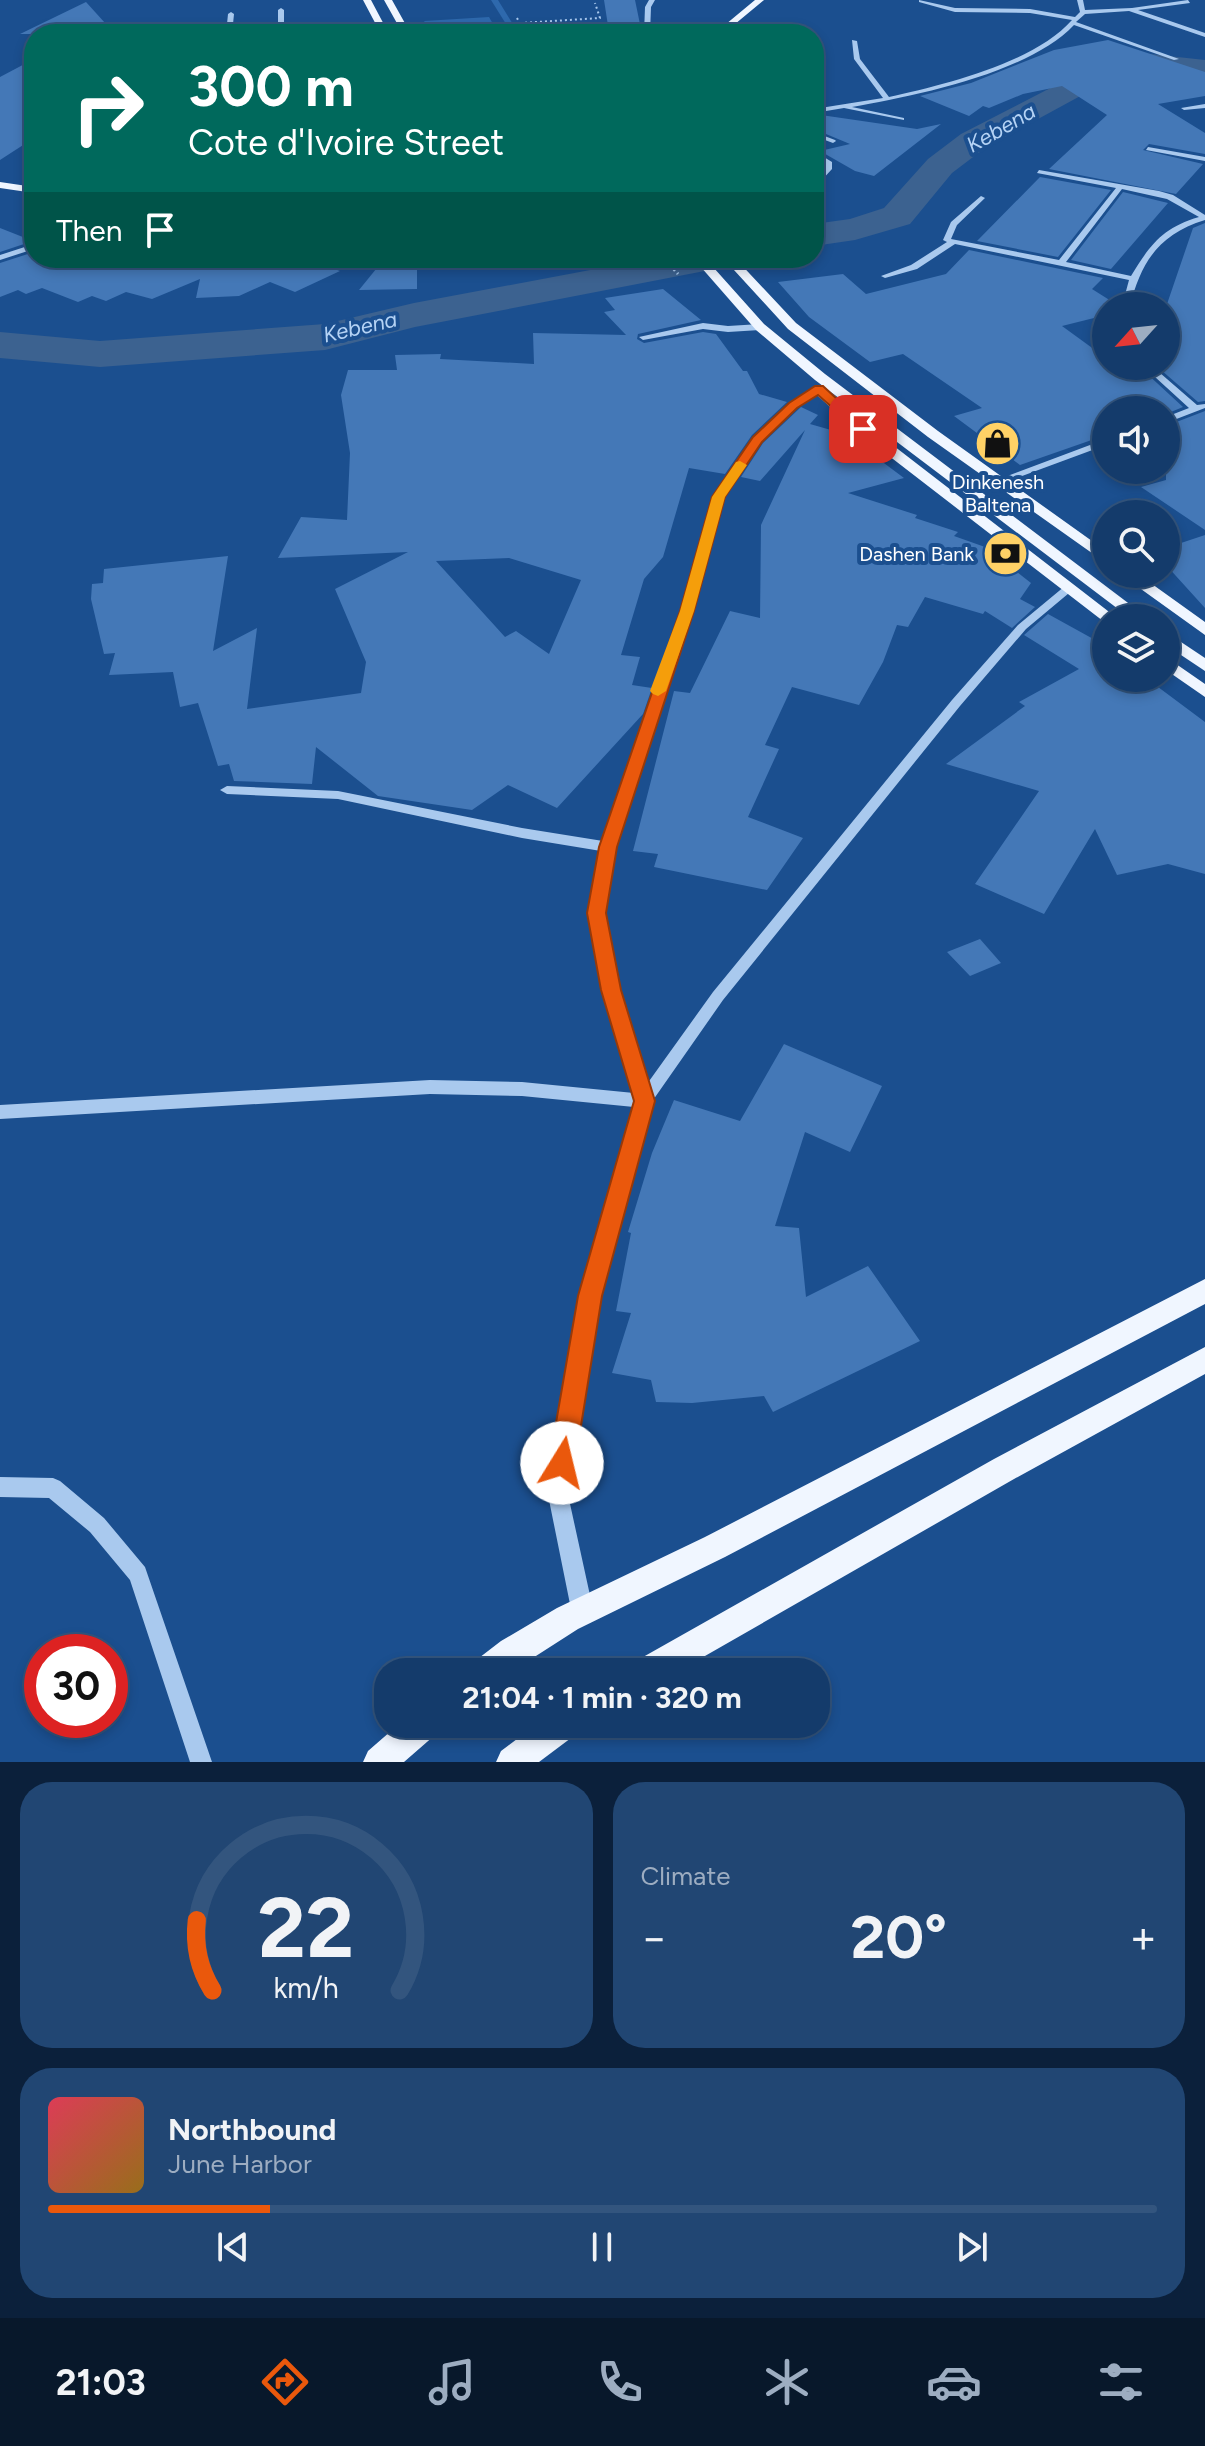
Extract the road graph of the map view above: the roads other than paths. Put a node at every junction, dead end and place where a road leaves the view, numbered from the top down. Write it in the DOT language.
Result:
graph roads {
  1 [pos="367,0"];
  2 [pos="388,0"];
  3 [pos="652,0"];
  4 [pos="760,0"];
  5 [pos="774,0"];
  6 [pos="1032,0"];
  7 [pos="1080,0"];
  8 [pos="921,1"];
  9 [pos="1188,2"];
  10 [pos="1129,9"];
  11 [pos="281,10"];
  12 [pos="1030,11"];
  13 [pos="1083,12"];
  14 [pos="231,14"];
  15 [pos="1075,21"];
  16 [pos="230,24"];
  17 [pos="281,24"];
  18 [pos="380,24"];
  19 [pos="401,24"];
  20 [pos="647,24"];
  21 [pos="731,24"];
  22 [pos="747,24"];
  23 [pos="1205,35"];
  24 [pos="854,41"];
  25 [pos="1176,59"];
  26 [pos="886,97"];
  27 [pos="1205,106"];
  28 [pos="843,107"];
  29 [pos="1184,108"];
  30 [pos="824,110"];
  31 [pos="902,119"];
  32 [pos="824,138"];
  33 [pos="833,141"];
  34 [pos="1148,149"];
  35 [pos="824,159"];
  36 [pos="1205,159"];
  37 [pos="1039,172"];
  38 [pos="824,175"];
  39 [pos="0,185"];
  40 [pos="1120,187"];
  41 [pos="24,189"];
  42 [pos="0,194"];
  43 [pos="24,197"];
  44 [pos="981,198"];
  45 [pos="1205,218"];
  46 [pos="954,241"];
  47 [pos="24,250"];
  48 [pos="0,258"];
  49 [pos="1061,263"];
  50 [pos="707,268"];
  51 [pos="738,268"];
  52 [pos="885,276"];
  53 [pos="1133,279"];
  54 [pos="1130,292"];
  55 [pos="760,327"];
  56 [pos="643,337"];
  57 [pos="1165,380"];
  58 [pos="819,383"];
  59 [pos="1200,407"];
  60 [pos="1180,415"];
  61 [pos="1092,447"];
  62 [pos="999,481"];
  63 [pos="1092,548"];
  64 [pos="1069,588"];
  65 [pos="1147,588"];
  66 [pos="1121,604"];
  67 [pos="1092,605"];
  68 [pos="1205,630"];
  69 [pos="1180,647"];
  70 [pos="1205,666"];
  71 [pos="1180,673"];
  72 [pos="1205,692"];
  73 [pos="227,790"];
  74 [pos="608,847"];
  75 [pos="644,1101"];
  76 [pos="0,1112"];
  77 [pos="1205,1291"];
  78 [pos="1205,1360"];
  79 [pos="0,1487"];
  80 [pos="582,1609"];
  81 [pos="502,1658"];
  82 [pos="672,1658"];
  83 [pos="407,1738"];
  84 [pos="545,1738"];
  85 [pos="201,1762"];
  86 [pos="379,1762"];
  87 [pos="512,1762"];
  1 -- 18 [label="main road"];
  2 -- 19 [label="main road"];
  3 -- 20 [label="street"];
  4 -- 21 [label="main road"];
  5 -- 22 [label="main road"];
  6 -- 12 [label="street"];
  7 -- 13 [label="street"];
  8 -- 12 [label="street"];
  9 -- 10 [label="street"];
  10 -- 13 [label="street"];
  10 -- 23 [label="street"];
  11 -- 17 [label="street"];
  12 -- 15 [label="street"];
  13 -- 15 [label="street"];
  14 -- 16 [label="street"];
  15 -- 25 [label="street"];
  15 -- 26 [label="street"];
  24 -- 26 [label="street"];
  26 -- 28 [label="street"];
  27 -- 29 [label="street"];
  28 -- 30 [label="street"];
  28 -- 31 [label="street"];
  32 -- 33 [label="street"];
  34 -- 36 [label="street"];
  35 -- 38 [label="street"];
  37 -- 40 [label="street"];
  39 -- 41 [label="main road"];
  40 -- 45 [label="street"];
  40 -- 49 [label="street"];
  42 -- 43 [label="main road"];
  44 -- 46 [label="street"];
  45 -- 53 [label="street"];
  46 -- 49 [label="street"];
  46 -- 52 [label="street"];
  47 -- 48 [label="street"];
  49 -- 53 [label="street"];
  50 -- 55 [label="main road"];
  51 -- 62 [label="main road"];
  53 -- 54 [label="street"];
  55 -- 56 [label="street"];
  55 -- 58 [label="main road"];
  57 -- 59 [label="street"];
  58 -- 64 [label="main road"];
  58 -- 66 [label="main road"];
  58 -- 74 [label="street"];
  59 -- 60 [label="street"];
  61 -- 62 [label="street"];
  62 -- 63 [label="main road"];
  64 -- 67 [label="main road"];
  64 -- 75 [label="street"];
  65 -- 68 [label="main road"];
  69 -- 70 [label="main road"];
  71 -- 72 [label="main road"];
  73 -- 74 [label="street"];
  74 -- 75 [label="street"];
  75 -- 76 [label="street"];
  75 -- 80 [label="street"];
  77 -- 80 [label="main road"];
  78 -- 82 [label="main road"];
  79 -- 85 [label="street"];
  80 -- 81 [label="main road"];
  83 -- 86 [label="main road"];
  84 -- 87 [label="main road"];
}
